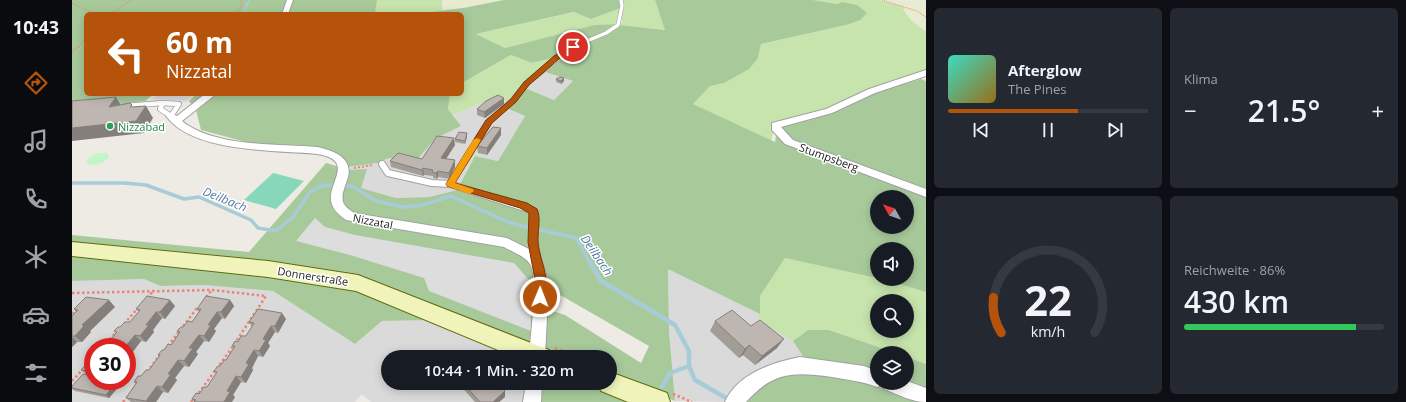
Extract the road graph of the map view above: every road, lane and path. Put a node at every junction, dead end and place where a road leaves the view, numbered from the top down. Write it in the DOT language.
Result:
graph roads {
  1 [pos="131,0"];
  2 [pos="241,0"];
  3 [pos="290,0"];
  4 [pos="621,0"];
  5 [pos="882,0"];
  6 [pos="72,2"];
  7 [pos="90,12"];
  8 [pos="114,12"];
  9 [pos="238,12"];
  10 [pos="286,12"];
  11 [pos="926,17"];
  12 [pos="84,41"];
  13 [pos="81,45"];
  14 [pos="72,50"];
  15 [pos="72,54"];
  16 [pos="926,73"];
  17 [pos="208,96"];
  18 [pos="163,103"];
  19 [pos="115,107"];
  20 [pos="174,118"];
  21 [pos="382,164"];
  22 [pos="344,174"];
  23 [pos="450,184"];
  24 [pos="926,193"];
  25 [pos="72,249"];
  26 [pos="537,264"];
  27 [pos="154,290"];
  28 [pos="212,290"];
  29 [pos="94,292"];
  30 [pos="72,294"];
  31 [pos="88,298"];
  32 [pos="144,302"];
  33 [pos="139,307"];
  34 [pos="77,309"];
  35 [pos="72,314"];
  36 [pos="123,324"];
  37 [pos="118,330"];
  38 [pos="111,338"];
  39 [pos="167,346"];
  40 [pos="521,350"];
  41 [pos="538,350"];
  42 [pos="162,352"];
  43 [pos="84,368"];
  44 [pos="870,376"];
  45 [pos="143,377"];
  46 [pos="72,382"];
  47 [pos="617,386"];
  48 [pos="133,390"];
  49 [pos="533,390"];
  50 [pos="909,390"];
  51 [pos="926,396"];
  52 [pos="123,402"];
  53 [pos="191,402"];
  54 [pos="532,402"];
  55 [pos="658,402"];
  56 [pos="734,402"];
  1 -- 8 [label="path"];
  2 -- 9 [label="path"];
  3 -- 10 [label="street"];
  4 -- 23 [label="lane"];
  5 -- 11 [label="path"];
  6 -- 7 [label="path"];
  12 -- 13 [label="path"];
  13 -- 14 [label="path"];
  13 -- 15 [label="path"];
  16 -- 24 [label="street, Stumpsberg"];
  17 -- 20 [label="street"];
  18 -- 19 [label="lane"];
  18 -- 20 [label="lane"];
  18 -- 20 [label="lane"];
  20 -- 22 [label="street"];
  21 -- 22 [label="path"];
  21 -- 23 [label="lane"];
  22 -- 26 [label="street, Nizzatal"];
  23 -- 26 [label="lane"];
  25 -- 40 [label="main road, Donnerstraße"];
  26 -- 41 [label="street"];
  27 -- 28 [label="path"];
  27 -- 29 [label="path"];
  27 -- 32 [label="path"];
  28 -- 39 [label="path"];
  28 -- 53 [label="path"];
  29 -- 30 [label="path"];
  29 -- 31 [label="path"];
  33 -- 36 [label="path"];
  34 -- 35 [label="path"];
  37 -- 38 [label="path"];
  42 -- 45 [label="path"];
  43 -- 46 [label="path"];
  44 -- 56 [label="street"];
  47 -- 55 [label="main road"];
  48 -- 52 [label="path"];
  49 -- 54 [label="street"];
  50 -- 51 [label="street"];
}
